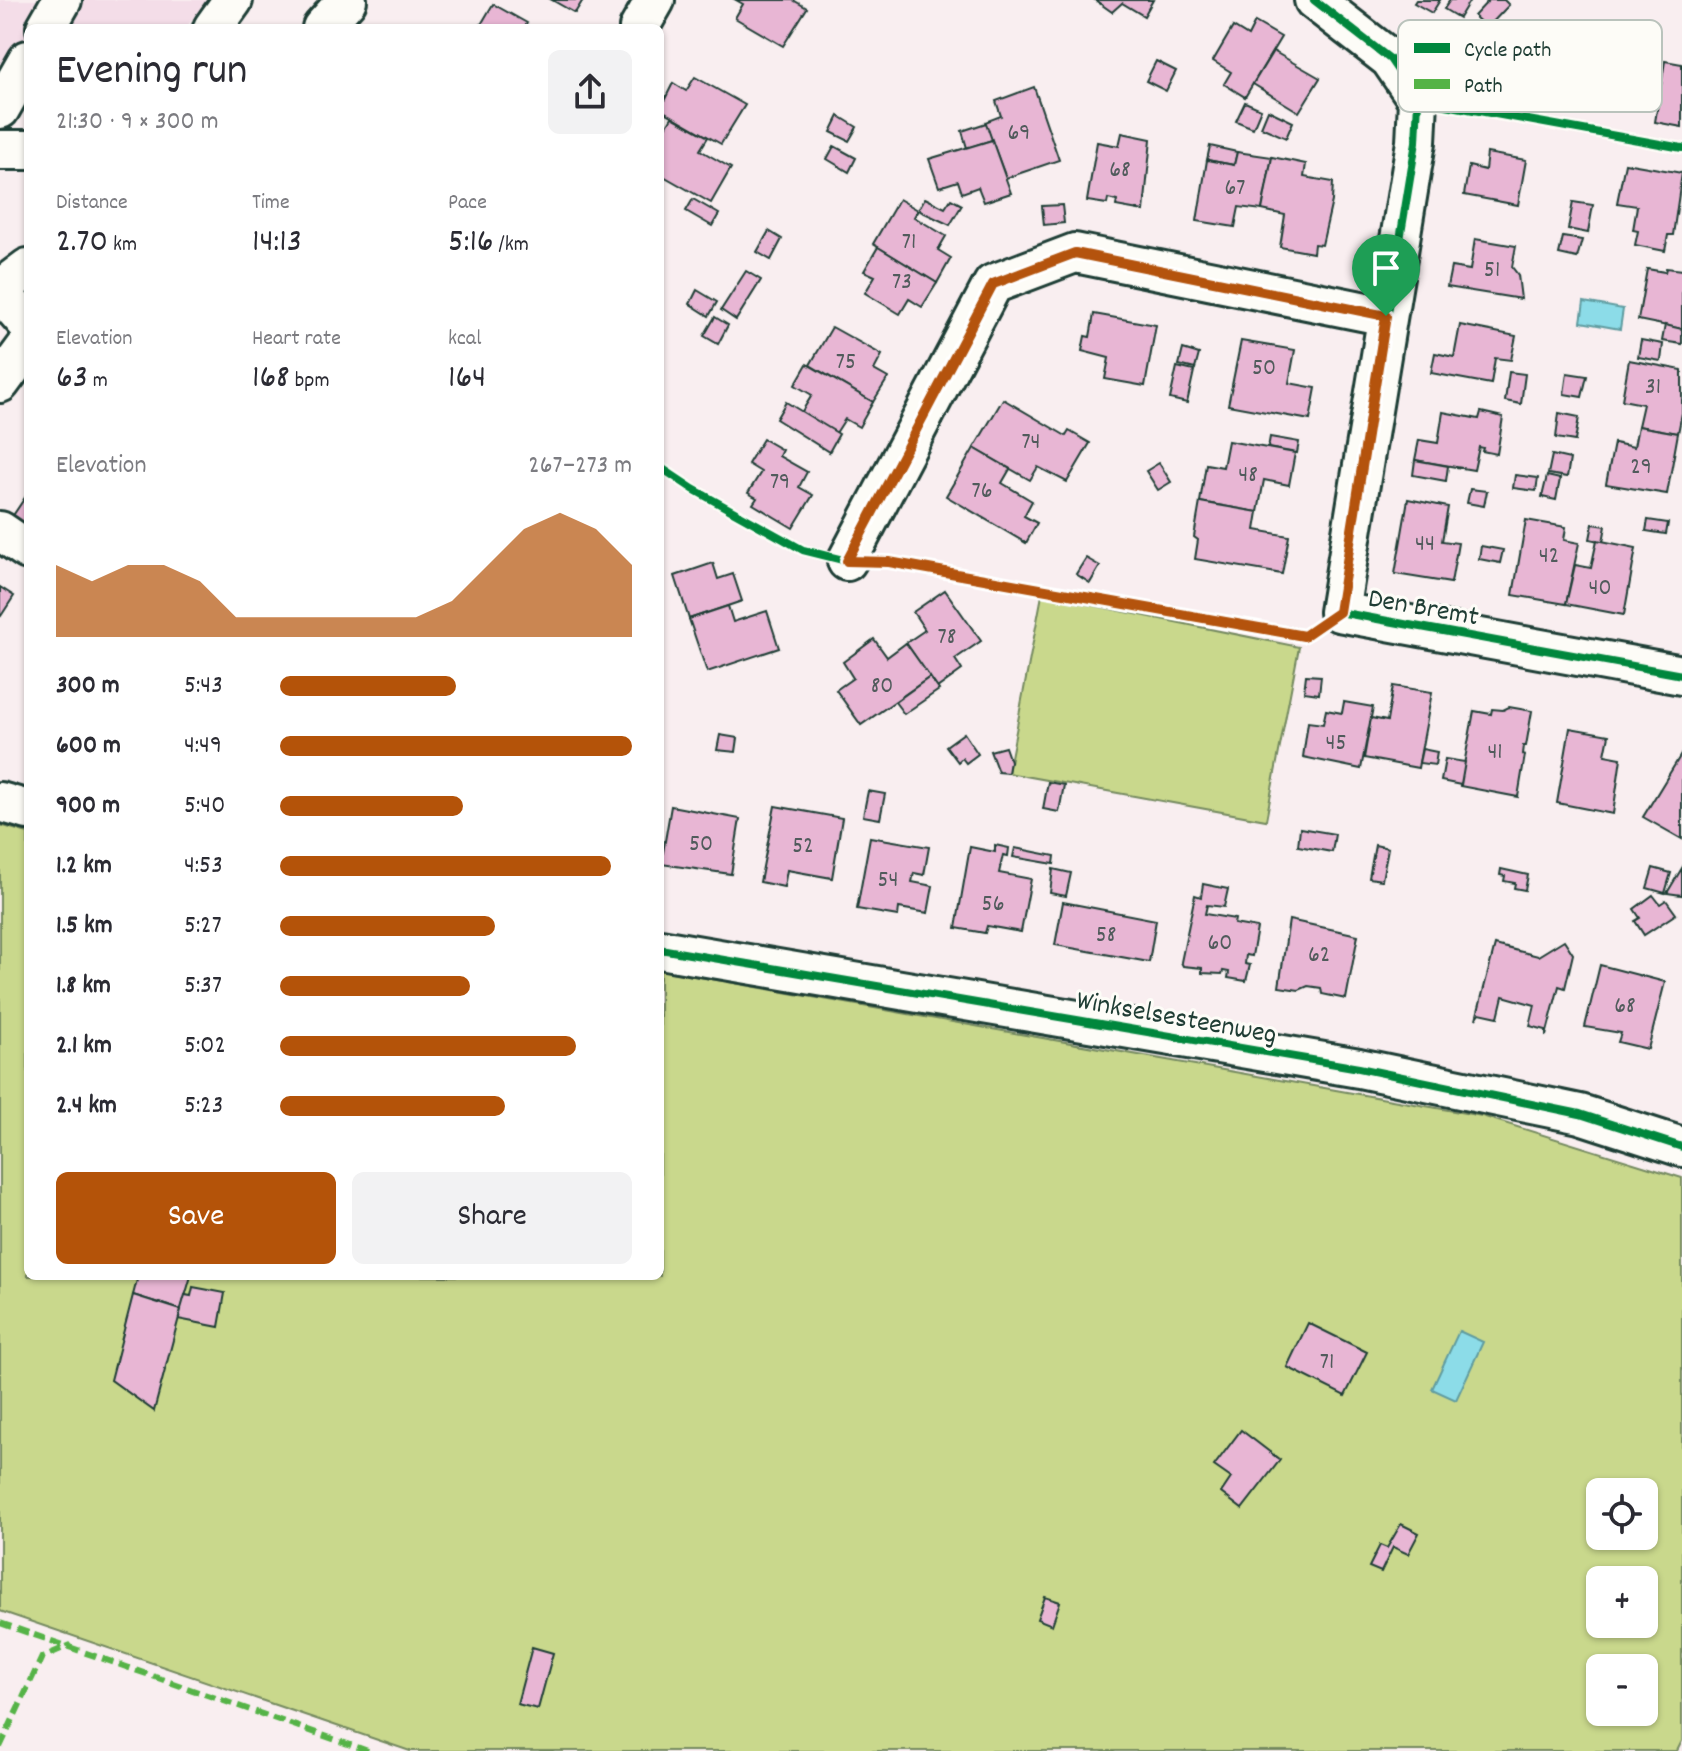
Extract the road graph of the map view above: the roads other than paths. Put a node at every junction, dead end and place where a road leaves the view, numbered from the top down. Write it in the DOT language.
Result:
graph roads {
  1 [pos="62,0"];
  2 [pos="233,0"];
  3 [pos="347,0"];
  4 [pos="655,0"];
  5 [pos="1314,0"];
  6 [pos="48,24"];
  7 [pos="216,24"];
  8 [pos="326,24"];
  9 [pos="641,24"];
  10 [pos="24,67"];
  11 [pos="1398,71"];
  12 [pos="4,102"];
  13 [pos="1417,112"];
  14 [pos="0,150"];
  15 [pos="24,150"];
  16 [pos="24,271"];
  17 [pos="0,291"];
  18 [pos="1386,316"];
  19 [pos="24,319"];
  20 [pos="24,350"];
  21 [pos="0,383"];
  22 [pos="0,531"];
  23 [pos="24,547"];
  24 [pos="847,561"];
  25 [pos="1682,675"];
  26 [pos="0,802"];
  27 [pos="24,809"];
  28 [pos="664,950"];
  29 [pos="1682,1147"];
  1 -- 6 [label="street"];
  2 -- 7 [label="street"];
  3 -- 8 [label="street"];
  4 -- 9 [label="street"];
  5 -- 11 [label="street, Den Bremt"];
  10 -- 12 [label="street"];
  13 -- 18 [label="street, Den Bremt"];
  14 -- 15 [label="street"];
  16 -- 17 [label="street"];
  17 -- 19 [label="street"];
  18 -- 24 [label="street"];
  18 -- 25 [label="street, Den Bremt"];
  20 -- 21 [label="street"];
  22 -- 23 [label="street"];
  26 -- 27 [label="street"];
  28 -- 29 [label="street, Winkselsesteenweg"];
}
